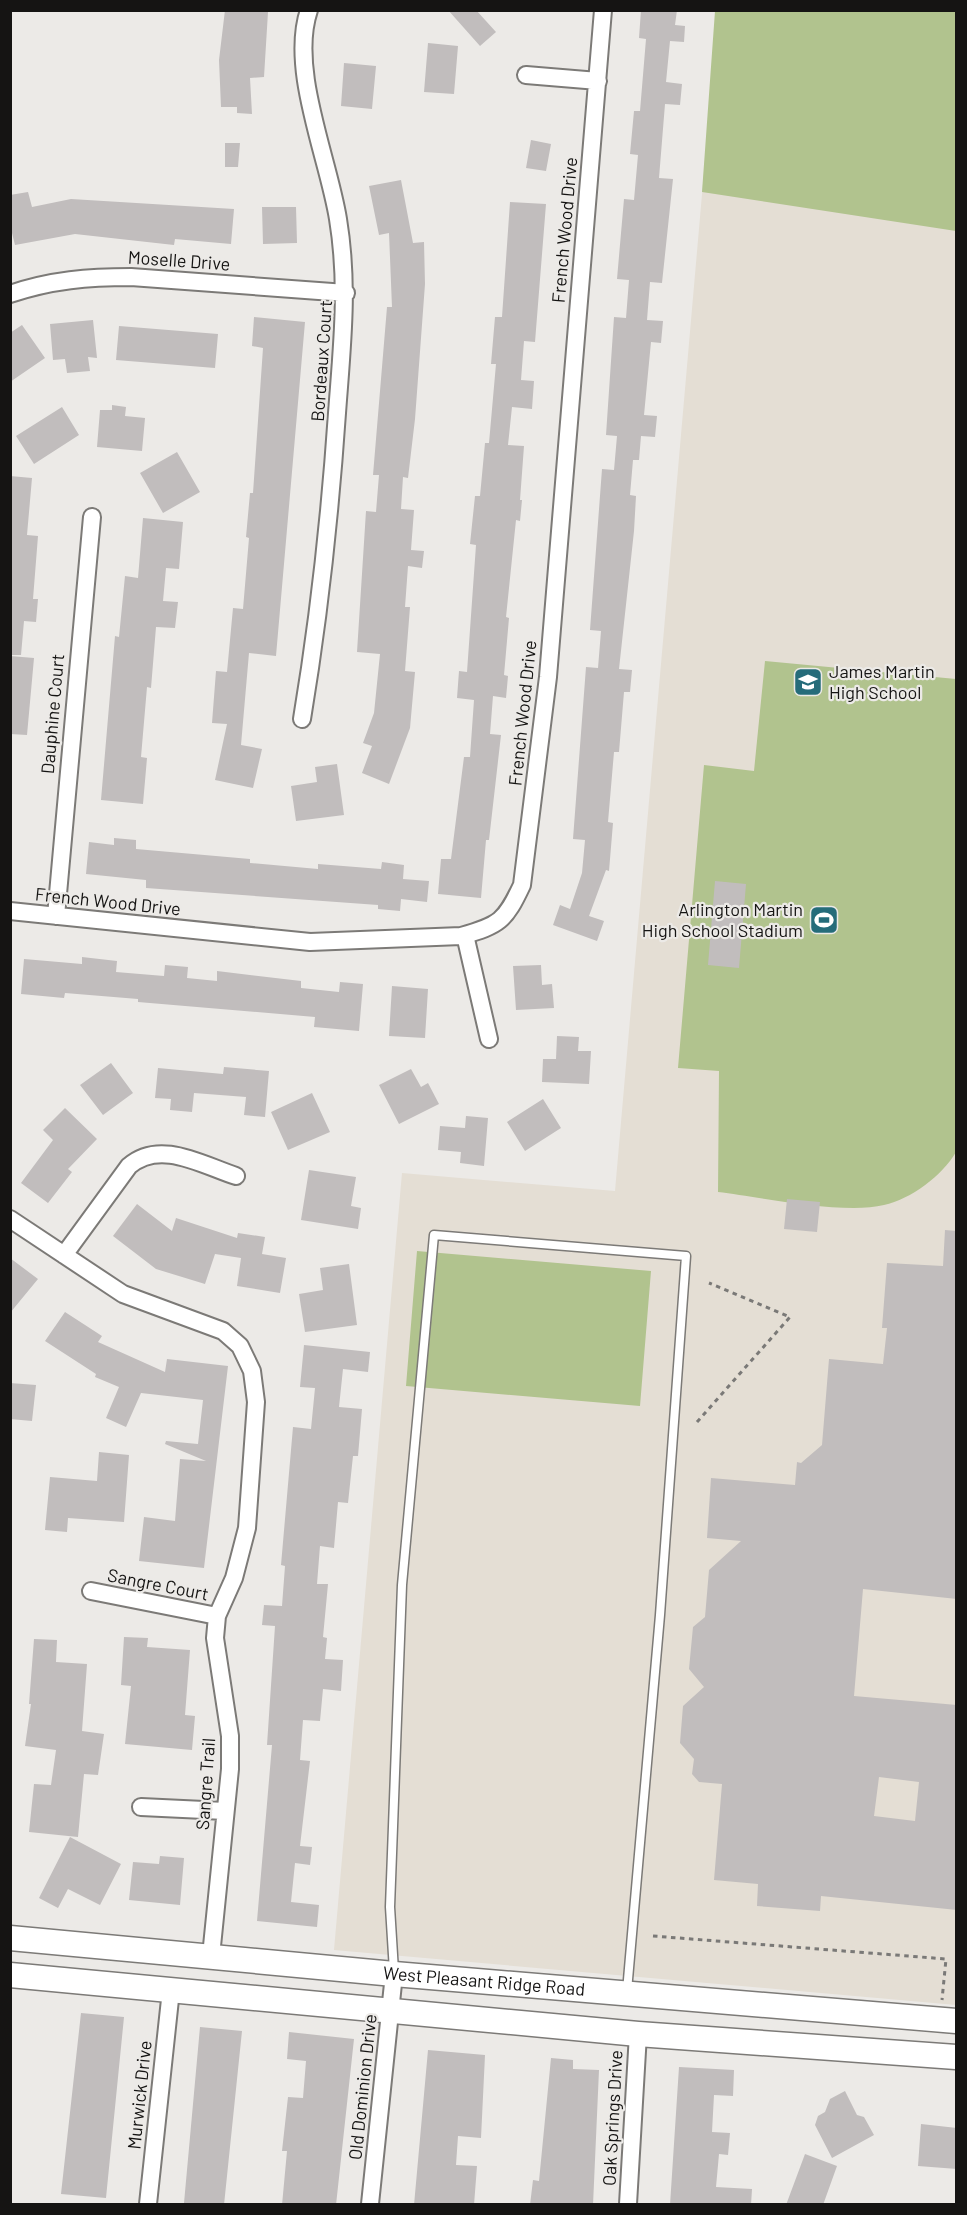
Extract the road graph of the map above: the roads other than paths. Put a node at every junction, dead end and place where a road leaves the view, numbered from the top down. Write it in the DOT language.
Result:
graph roads {
  1 [pos="309,10"];
  2 [pos="603,10"];
  3 [pos="526,75"];
  4 [pos="598,81"];
  5 [pos="346,293"];
  6 [pos="10,294"];
  7 [pos="92,517"];
  8 [pos="302,719"];
  9 [pos="10,911"];
  10 [pos="56,916"];
  11 [pos="465,935"];
  12 [pos="489,1039"];
  13 [pos="236,1176"];
  14 [pos="10,1219"];
  15 [pos="64,1255"];
  16 [pos="91,1592"];
  17 [pos="217,1616"];
  18 [pos="141,1807"];
  19 [pos="225,1811"];
  20 [pos="10,1938"];
  21 [pos="211,1956"];
  22 [pos="394,1974"];
  23 [pos="10,1975"];
  24 [pos="171,1990"];
  25 [pos="627,1994"];
  26 [pos="391,2010"];
  27 [pos="957,2021"];
  28 [pos="638,2034"];
  29 [pos="957,2056"];
  30 [pos="148,2205"];
  31 [pos="370,2205"];
  32 [pos="628,2205"];
  1 -- 5 [label="street, Bordeaux Court"];
  2 -- 4 [label="street, French Wood Drive"];
  3 -- 4 [label="street"];
  4 -- 11 [label="street, French Wood Drive"];
  5 -- 6 [label="street, Moselle Drive"];
  5 -- 8 [label="street, Bordeaux Court"];
  7 -- 10 [label="street, Dauphine Court"];
  9 -- 10 [label="street, French Wood Drive"];
  10 -- 11 [label="street, French Wood Drive"];
  11 -- 12 [label="street"];
  13 -- 15 [label="street"];
  14 -- 15 [label="street"];
  15 -- 17 [label="street"];
  16 -- 17 [label="street, Sangre Court"];
  17 -- 19 [label="street, Sangre Trail"];
  18 -- 19 [label="street"];
  19 -- 21 [label="street, Sangre Trail"];
  20 -- 21 [label="main road, West Pleasant Ridge Road"];
  21 -- 22 [label="main road, West Pleasant Ridge Road"];
  22 -- 25 [label="main road, West Pleasant Ridge Road"];
  22 -- 25 [label="lane"];
  22 -- 26 [label="street, Old Dominion Drive"];
  23 -- 24 [label="main road, West Pleasant Ridge Road"];
  24 -- 26 [label="main road, West Pleasant Ridge Road"];
  24 -- 30 [label="street, Murwick Drive"];
  25 -- 27 [label="main road, West Pleasant Ridge Road"];
  26 -- 28 [label="main road, West Pleasant Ridge Road"];
  26 -- 31 [label="street, Old Dominion Drive"];
  28 -- 29 [label="main road, West Pleasant Ridge Road"];
  28 -- 32 [label="street, Oak Springs Drive"];
}
